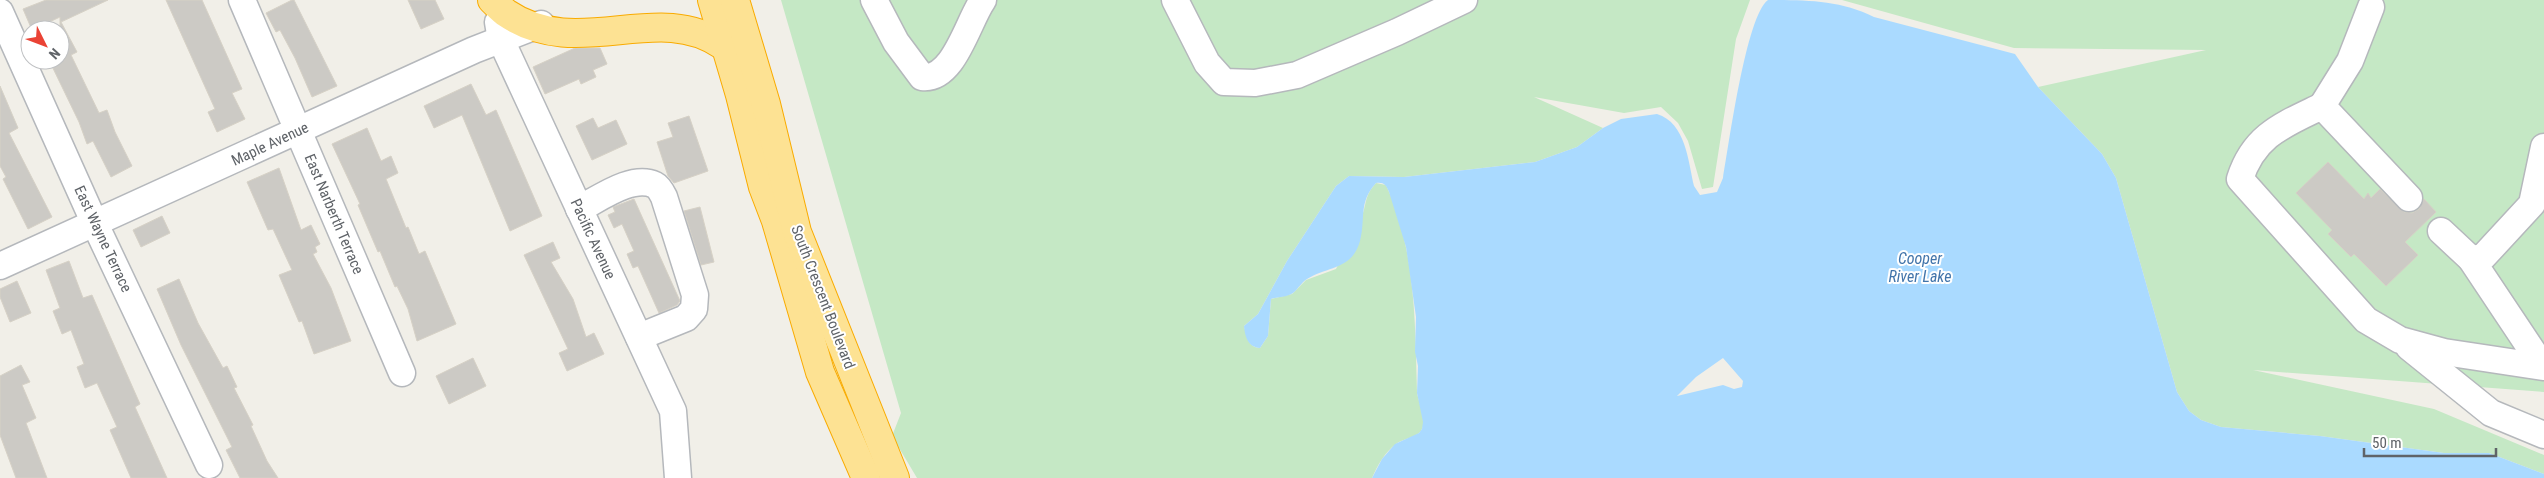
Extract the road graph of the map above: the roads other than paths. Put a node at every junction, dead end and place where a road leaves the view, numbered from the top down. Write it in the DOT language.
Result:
graph roads {
  1 [pos="242,0"];
  2 [pos="712,0"];
  3 [pos="735,0"];
  4 [pos="874,0"];
  5 [pos="983,0"];
  6 [pos="1175,0"];
  7 [pos="1464,0"];
  8 [pos="494,2"];
  9 [pos="2371,2"];
  10 [pos="0,12"];
  11 [pos="541,24"];
  12 [pos="501,40"];
  13 [pos="739,53"];
  14 [pos="2322,106"];
  15 [pos="298,131"];
  16 [pos="2544,147"];
  17 [pos="2409,198"];
  18 [pos="579,209"];
  19 [pos="95,224"];
  20 [pos="2441,231"];
  21 [pos="2471,259"];
  22 [pos="0,266"];
  23 [pos="639,337"];
  24 [pos="2400,340"];
  25 [pos="402,373"];
  26 [pos="2544,435"];
  27 [pos="209,465"];
  28 [pos="864,476"];
  29 [pos="678,478"];
  30 [pos="895,478"];
  1 -- 15 [label="street, East Narberth Terrace"];
  2 -- 13 [label="highway"];
  3 -- 13 [label="highway"];
  4 -- 5 [label="street"];
  6 -- 7 [label="street"];
  8 -- 11 [label="highway"];
  8 -- 12 [label="street, Pacific Avenue"];
  9 -- 14 [label="street"];
  10 -- 19 [label="street, East Wayne Terrace"];
  11 -- 12 [label="street, Maple Avenue"];
  11 -- 13 [label="highway"];
  12 -- 15 [label="street, Maple Avenue"];
  12 -- 18 [label="street, Pacific Avenue"];
  13 -- 28 [label="highway, South Crescent Boulevard"];
  13 -- 30 [label="highway, South Crescent Boulevard"];
  14 -- 17 [label="street"];
  14 -- 24 [label="street"];
  15 -- 19 [label="street, Maple Avenue"];
  15 -- 25 [label="street, East Narberth Terrace"];
  16 -- 21 [label="street"];
  18 -- 23 [label="street, Pacific Avenue"];
  18 -- 23 [label="street"];
  19 -- 22 [label="street, Maple Avenue"];
  19 -- 27 [label="street, East Wayne Terrace"];
  20 -- 21 [label="street"];
  21 -- 24 [label="street"];
  23 -- 29 [label="street, Pacific Avenue"];
  24 -- 26 [label="street"];
}
